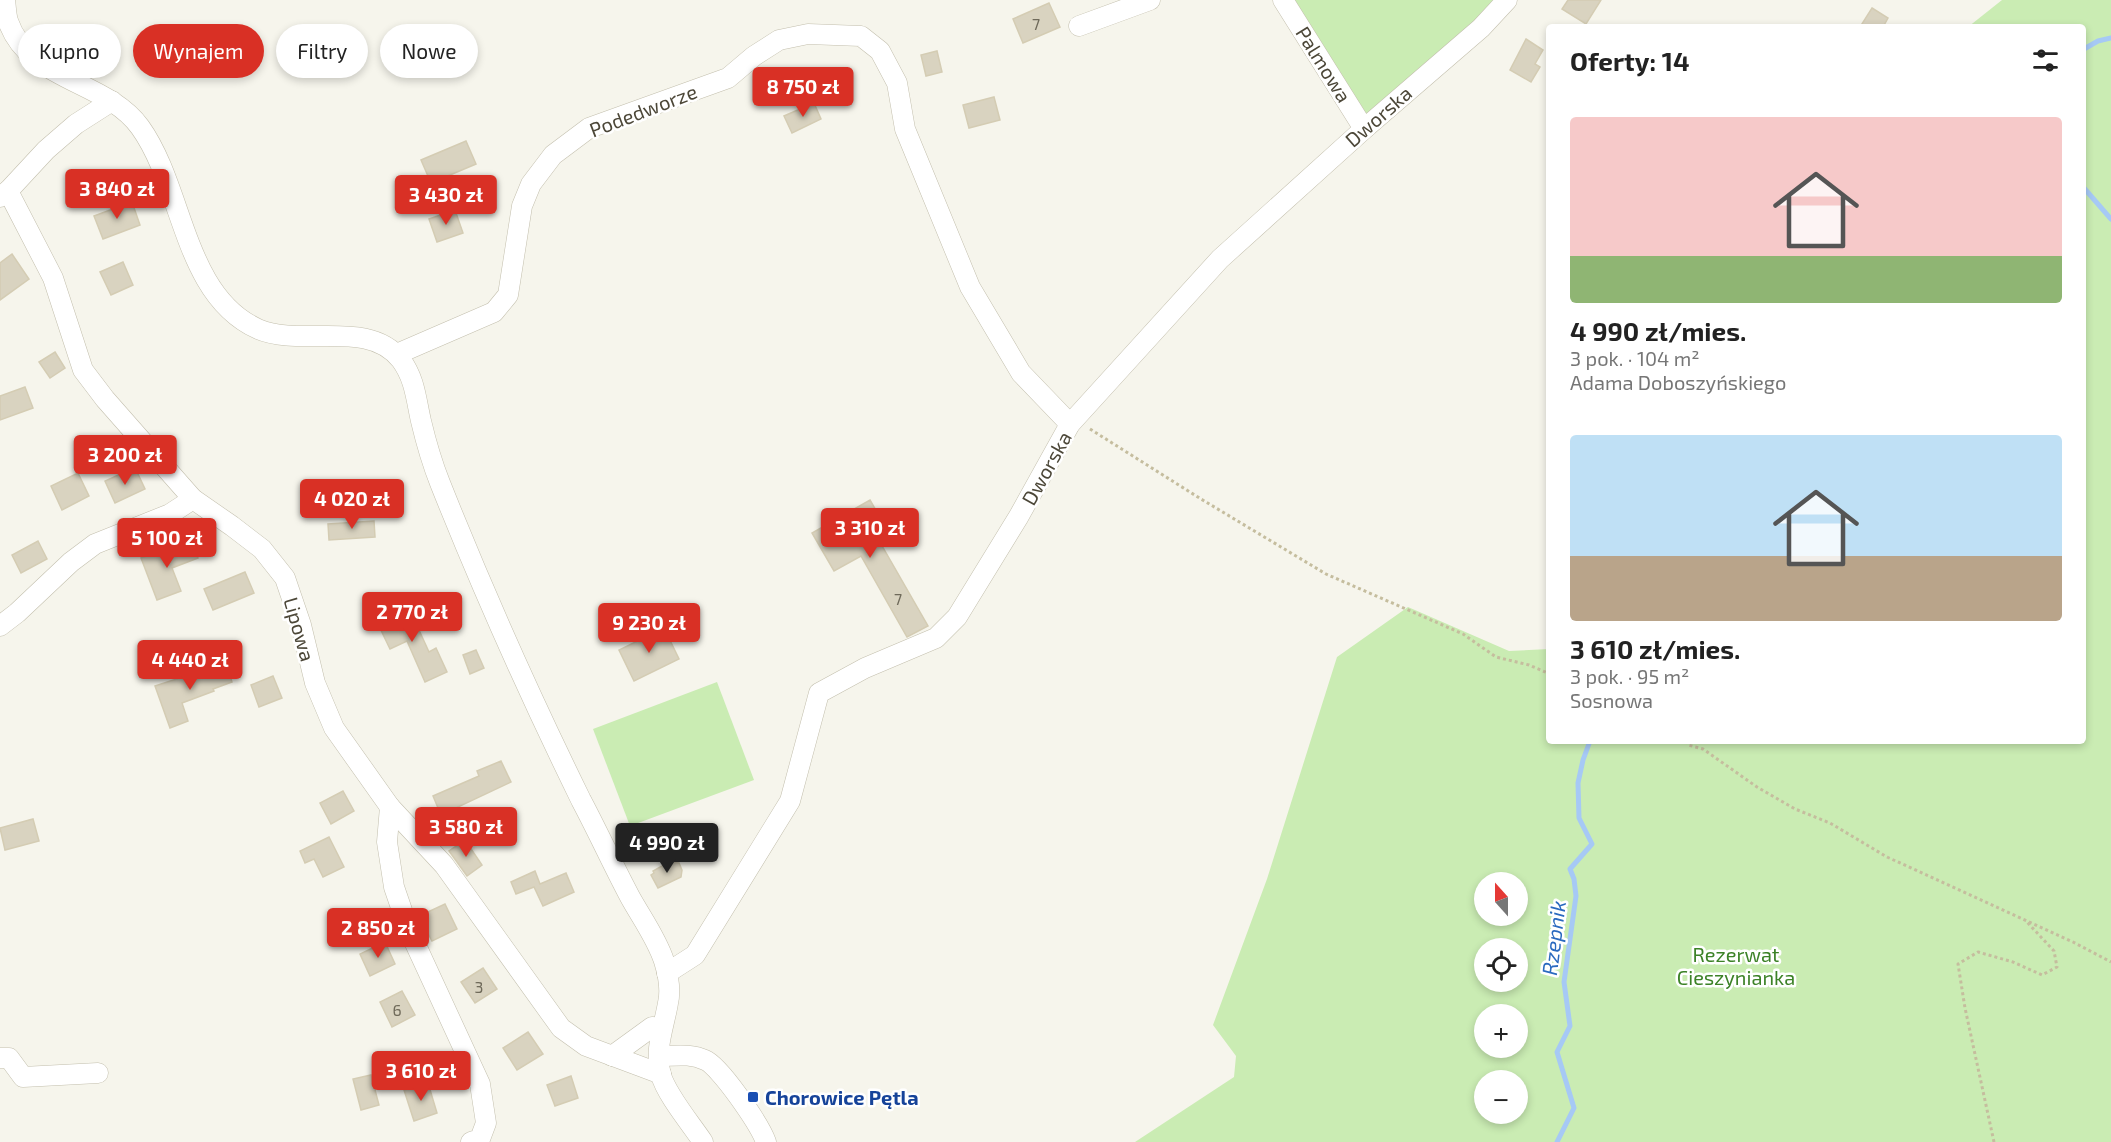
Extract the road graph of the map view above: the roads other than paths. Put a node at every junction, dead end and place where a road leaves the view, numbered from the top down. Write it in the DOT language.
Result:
graph roads {
  1 [pos="5,0"];
  2 [pos="1150,0"];
  3 [pos="1283,0"];
  4 [pos="1507,0"];
  5 [pos="1079,26"];
  6 [pos="112,101"];
  7 [pos="1364,129"];
  8 [pos="4,194"];
  9 [pos="397,354"];
  10 [pos="1072,422"];
  11 [pos="193,499"];
  12 [pos="0,626"];
  13 [pos="390,807"];
  14 [pos="667,974"];
  15 [pos="662,1028"];
  16 [pos="612,1056"];
  17 [pos="0,1058"];
  18 [pos="660,1065"];
  19 [pos="98,1073"];
  20 [pos="471,1142"];
  21 [pos="703,1142"];
  22 [pos="766,1142"];
  1 -- 6 [label="street"];
  2 -- 5 [label="street"];
  3 -- 7 [label="street, Palmowa"];
  4 -- 7 [label="street, Dworska"];
  6 -- 8 [label="street"];
  6 -- 9 [label="street"];
  7 -- 10 [label="street, Dworska"];
  8 -- 11 [label="street, Lipowa"];
  9 -- 10 [label="street, Podedworze"];
  9 -- 14 [label="street"];
  10 -- 14 [label="street, Dworska"];
  11 -- 12 [label="street"];
  11 -- 13 [label="street, Lipowa"];
  13 -- 16 [label="street, Lipowa"];
  13 -- 20 [label="street"];
  14 -- 15 [label="street"];
  15 -- 16 [label="street"];
  15 -- 18 [label="street"];
  16 -- 18 [label="street, Lipowa"];
  17 -- 19 [label="street"];
  18 -- 21 [label="street"];
  18 -- 22 [label="street"];
}
